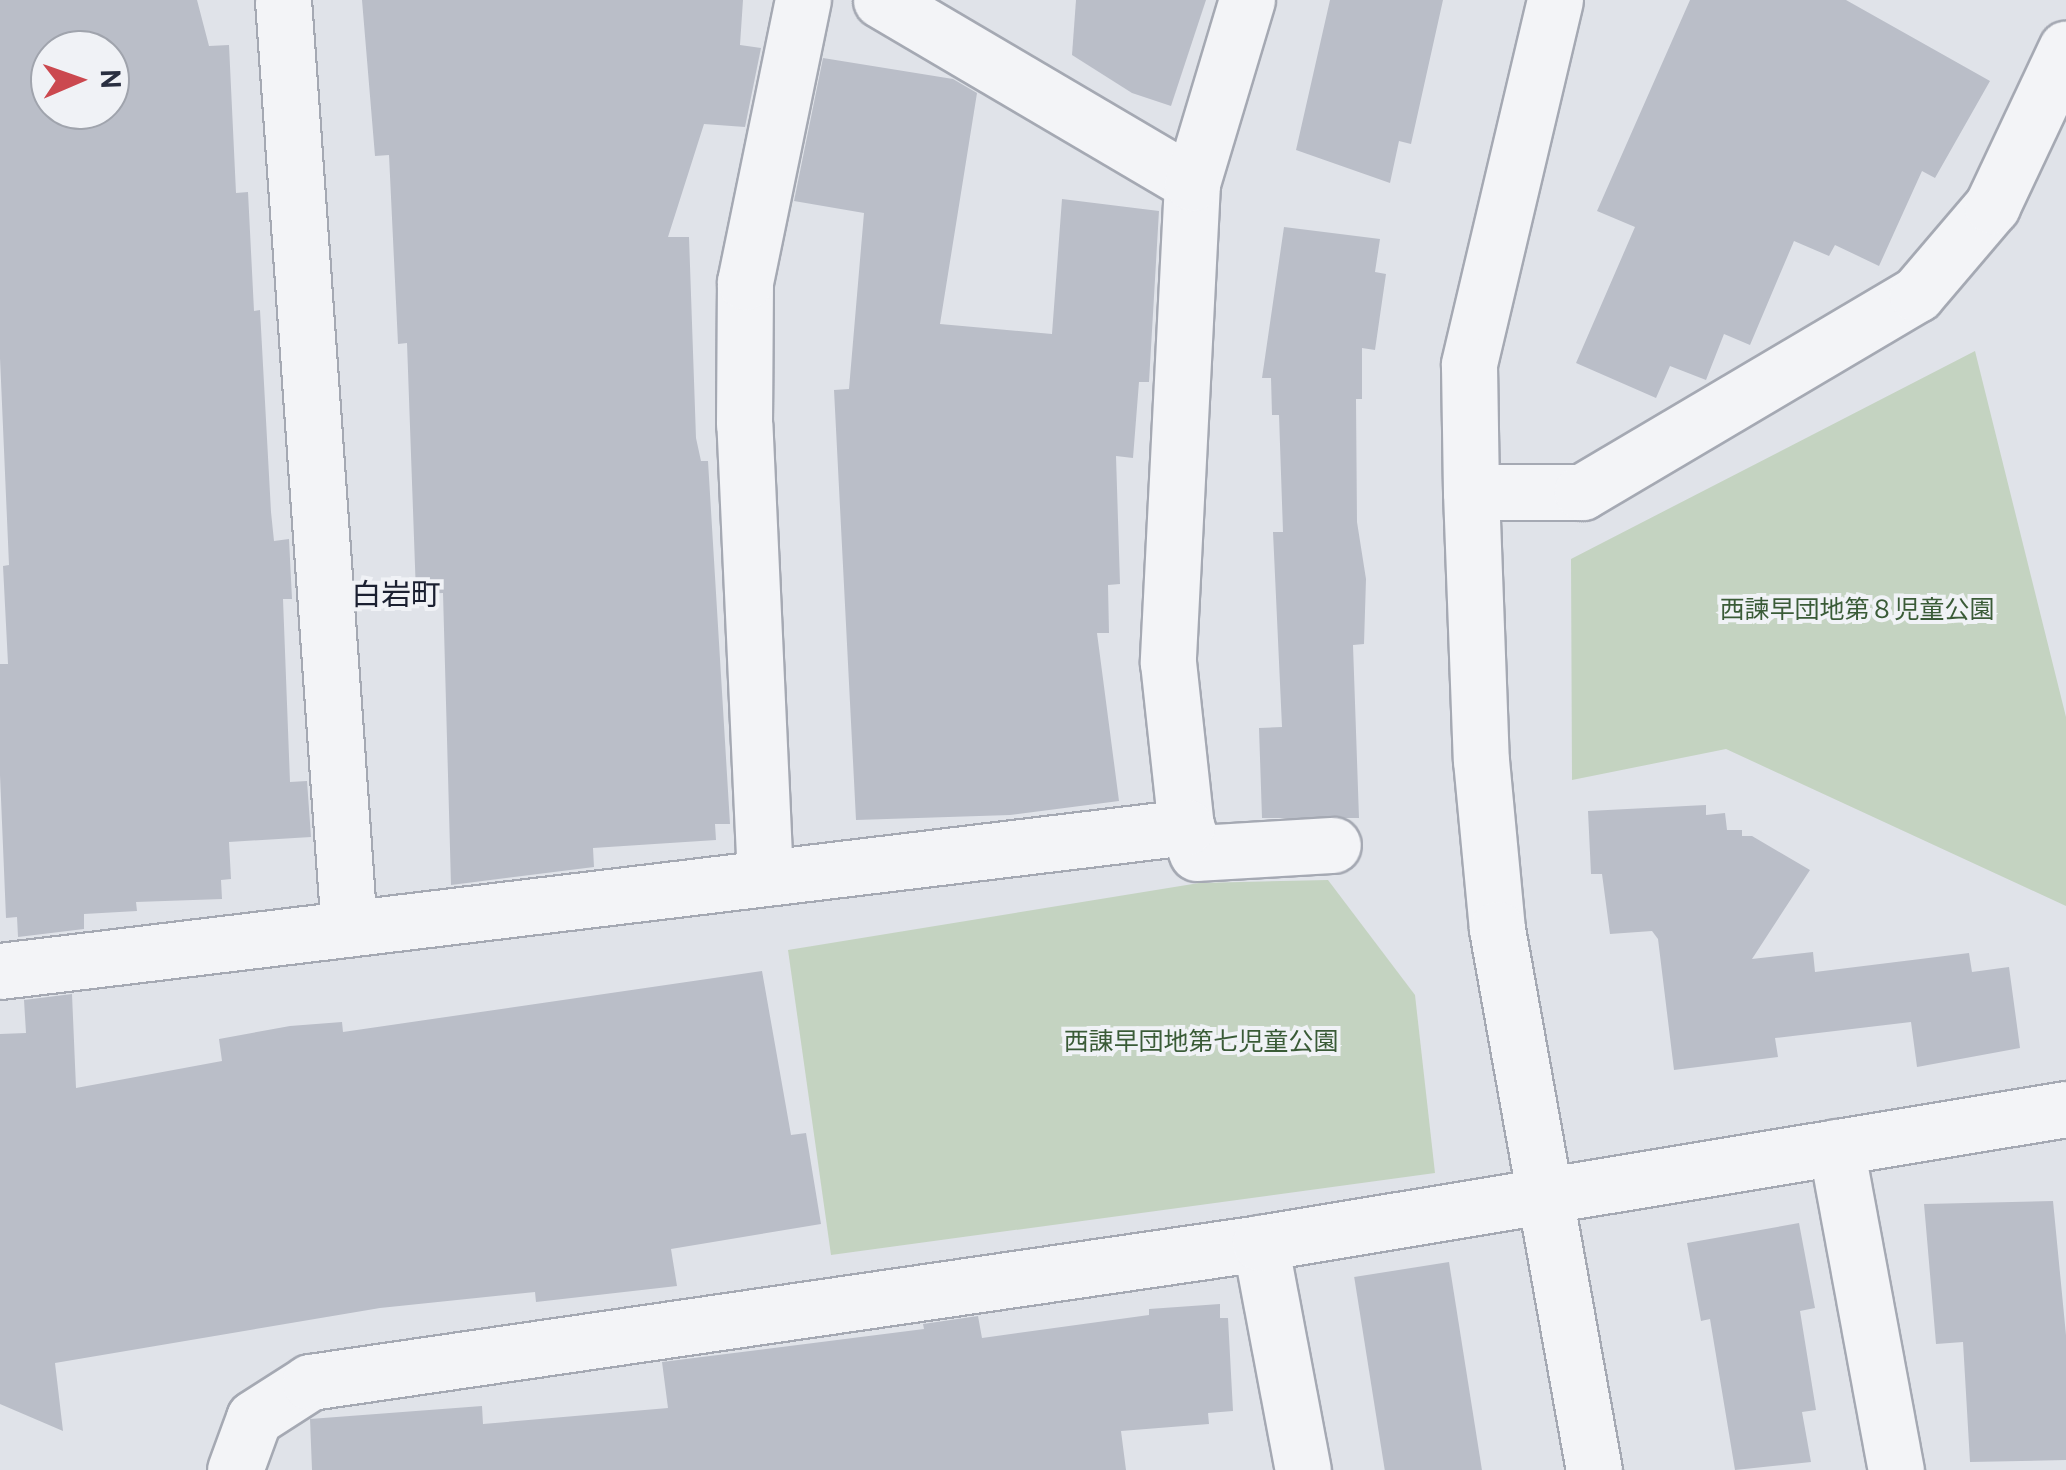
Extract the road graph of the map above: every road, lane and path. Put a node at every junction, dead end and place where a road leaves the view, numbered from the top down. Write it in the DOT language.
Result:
graph roads {
  1 [pos="283,0"];
  2 [pos="803,0"];
  3 [pos="882,0"];
  4 [pos="1247,0"];
  5 [pos="1554,0"];
  6 [pos="2066,49"];
  7 [pos="1192,183"];
  8 [pos="1472,492"];
  9 [pos="1186,828"];
  10 [pos="1333,845"];
  11 [pos="764,878"];
  12 [pos="350,929"];
  13 [pos="0,972"];
  14 [pos="2066,1110"];
  15 [pos="1836,1147"];
  16 [pos="1540,1197"];
  17 [pos="1260,1243"];
  18 [pos="235,1470"];
  19 [pos="1303,1470"];
  20 [pos="1594,1470"];
  21 [pos="1896,1470"];
  1 -- 12 [label="street"];
  2 -- 11 [label="street"];
  3 -- 7 [label="street"];
  4 -- 7 [label="street"];
  5 -- 8 [label="street"];
  6 -- 8 [label="street"];
  7 -- 9 [label="street"];
  8 -- 16 [label="street"];
  9 -- 10 [label="street"];
  9 -- 11 [label="street"];
  11 -- 12 [label="street"];
  12 -- 13 [label="street"];
  14 -- 15 [label="street"];
  15 -- 16 [label="street"];
  15 -- 21 [label="street"];
  16 -- 17 [label="street"];
  16 -- 20 [label="street"];
  17 -- 18 [label="street"];
  17 -- 19 [label="street"];
}
